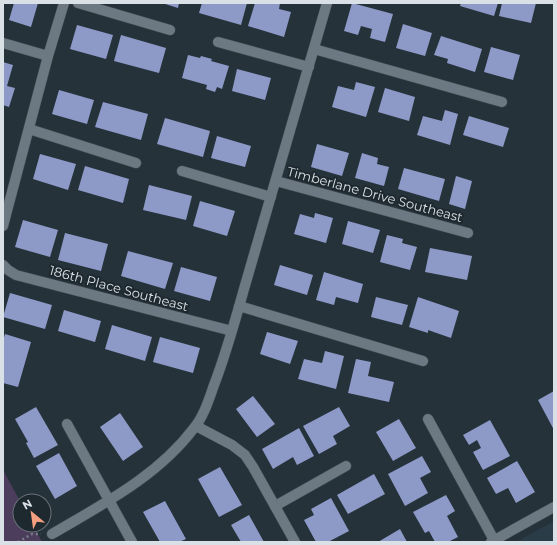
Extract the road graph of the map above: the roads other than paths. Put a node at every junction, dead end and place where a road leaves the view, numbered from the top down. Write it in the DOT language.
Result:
graph roads {
  1 [pos="64,3"];
  2 [pos="78,3"];
  3 [pos="327,3"];
  4 [pos="170,30"];
  5 [pos="218,42"];
  6 [pos="3,43"];
  7 [pos="314,49"];
  8 [pos="48,56"];
  9 [pos="308,67"];
  10 [pos="502,102"];
  11 [pos="29,129"];
  12 [pos="136,162"];
  13 [pos="182,171"];
  14 [pos="276,181"];
  15 [pos="271,197"];
  16 [pos="3,225"];
  17 [pos="468,233"];
  18 [pos="3,265"];
  19 [pos="239,306"];
  20 [pos="232,331"];
  21 [pos="423,361"];
  22 [pos="428,418"];
  23 [pos="67,424"];
  24 [pos="196,426"];
  25 [pos="346,466"];
  26 [pos="110,501"];
  27 [pos="275,506"];
  28 [pos="554,507"];
  29 [pos="52,534"];
  30 [pos="493,541"];
  31 [pos="132,542"];
  32 [pos="295,542"];
  1 -- 8 [label="street"];
  2 -- 4 [label="street"];
  3 -- 7 [label="street, Timberlane Drive Southeast"];
  5 -- 9 [label="street"];
  6 -- 8 [label="street"];
  7 -- 9 [label="street, Timberlane Drive Southeast"];
  7 -- 10 [label="street"];
  8 -- 11 [label="street"];
  9 -- 14 [label="street, Timberlane Drive Southeast"];
  11 -- 12 [label="street"];
  11 -- 16 [label="street"];
  13 -- 15 [label="street"];
  14 -- 15 [label="street, Timberlane Drive Southeast"];
  14 -- 17 [label="street, Timberlane Drive Southeast"];
  15 -- 19 [label="street, Timberlane Drive Southeast"];
  18 -- 20 [label="street, 186th Place Southeast"];
  19 -- 20 [label="street, Timberlane Drive Southeast"];
  19 -- 21 [label="street"];
  20 -- 24 [label="street, Timberlane Drive Southeast"];
  22 -- 30 [label="street"];
  23 -- 26 [label="street"];
  24 -- 26 [label="street, Timberlane Drive Southeast"];
  24 -- 27 [label="street"];
  25 -- 27 [label="street"];
  26 -- 29 [label="street, Timberlane Drive Southeast"];
  26 -- 31 [label="street"];
  27 -- 32 [label="street"];
  28 -- 30 [label="street"];
}
